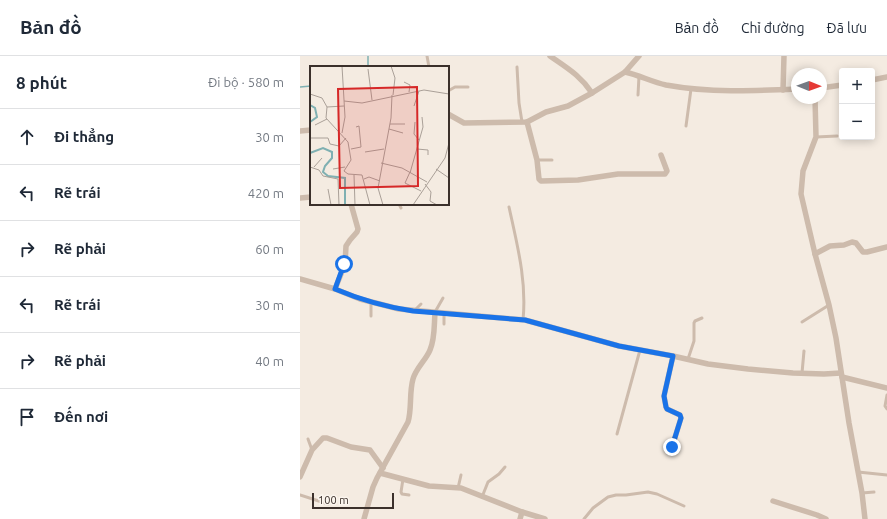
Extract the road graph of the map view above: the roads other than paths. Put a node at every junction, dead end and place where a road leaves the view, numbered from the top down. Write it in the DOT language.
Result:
graph roads {
  1 [pos="427,56"];
  2 [pos="550,56"];
  3 [pos="784,56"];
  4 [pos="638,57"];
  5 [pos="428,66"];
  6 [pos="517,67"];
  7 [pos="626,72"];
  8 [pos="639,76"];
  9 [pos="886,77"];
  10 [pos="875,79"];
  11 [pos="839,85"];
  12 [pos="468,87"];
  13 [pos="827,87"];
  14 [pos="691,89"];
  15 [pos="449,90"];
  16 [pos="783,90"];
  17 [pos="791,90"];
  18 [pos="592,93"];
  19 [pos="638,95"];
  20 [pos="816,104"];
  21 [pos="449,115"];
  22 [pos="524,122"];
  23 [pos="686,126"];
  24 [pos="310,130"];
  25 [pos="300,131"];
  26 [pos="837,136"];
  27 [pos="816,137"];
  28 [pos="661,155"];
  29 [pos="537,160"];
  30 [pos="552,160"];
  31 [pos="310,197"];
  32 [pos="300,198"];
  33 [pos="351,205"];
  34 [pos="400,205"];
  35 [pos="509,207"];
  36 [pos="401,208"];
  37 [pos="887,247"];
  38 [pos="814,254"];
  39 [pos="300,279"];
  40 [pos="335,289"];
  41 [pos="443,298"];
  42 [pos="371,302"];
  43 [pos="421,304"];
  44 [pos="829,305"];
  45 [pos="413,311"];
  46 [pos="435,313"];
  47 [pos="444,314"];
  48 [pos="371,316"];
  49 [pos="702,318"];
  50 [pos="523,320"];
  51 [pos="802,322"];
  52 [pos="444,324"];
  53 [pos="640,350"];
  54 [pos="804,351"];
  55 [pos="673,356"];
  56 [pos="688,359"];
  57 [pos="802,373"];
  58 [pos="842,375"];
  59 [pos="887,388"];
  60 [pos="887,395"];
  61 [pos="887,409"];
  62 [pos="618,434"];
  63 [pos="308,439"];
  64 [pos="672,447"];
  65 [pos="312,450"];
  66 [pos="505,467"];
  67 [pos="382,471"];
  68 [pos="858,472"];
  69 [pos="461,475"];
  70 [pos="887,475"];
  71 [pos="300,477"];
  72 [pos="403,479"];
  73 [pos="458,488"];
  74 [pos="874,492"];
  75 [pos="862,493"];
  76 [pos="300,495"];
  77 [pos="409,495"];
  78 [pos="482,497"];
  79 [pos="773,501"];
  80 [pos="328,504"];
  81 [pos="684,506"];
  82 [pos="522,512"];
  83 [pos="823,518"];
  84 [pos="364,519"];
  85 [pos="520,519"];
  86 [pos="546,519"];
  87 [pos="584,519"];
  88 [pos="865,519"];
  1 -- 5 [label="lane"];
  2 -- 18 [label="street"];
  3 -- 16 [label="street"];
  4 -- 7 [label="street"];
  6 -- 22 [label="lane"];
  7 -- 8 [label="street"];
  7 -- 18 [label="street"];
  8 -- 14 [label="street"];
  8 -- 19 [label="lane"];
  9 -- 10 [label="street"];
  11 -- 13 [label="street"];
  12 -- 15 [label="lane"];
  14 -- 16 [label="street"];
  14 -- 23 [label="lane"];
  16 -- 17 [label="street"];
  18 -- 22 [label="street"];
  20 -- 27 [label="street"];
  21 -- 22 [label="street"];
  22 -- 29 [label="street"];
  24 -- 25 [label="street"];
  26 -- 27 [label="lane"];
  27 -- 38 [label="street"];
  28 -- 29 [label="street"];
  29 -- 30 [label="lane"];
  31 -- 32 [label="street"];
  33 -- 40 [label="street"];
  34 -- 36 [label="lane"];
  35 -- 50 [label="lane"];
  37 -- 38 [label="street"];
  38 -- 44 [label="street"];
  39 -- 40 [label="street"];
  40 -- 42 [label="street"];
  41 -- 46 [label="lane"];
  42 -- 45 [label="street"];
  42 -- 48 [label="lane"];
  43 -- 45 [label="lane"];
  44 -- 51 [label="lane"];
  44 -- 58 [label="street"];
  45 -- 46 [label="street"];
  46 -- 47 [label="street"];
  46 -- 67 [label="street"];
  47 -- 50 [label="street"];
  47 -- 52 [label="lane"];
  49 -- 56 [label="lane"];
  50 -- 53 [label="street"];
  53 -- 55 [label="street"];
  53 -- 62 [label="lane"];
  54 -- 57 [label="lane"];
  55 -- 56 [label="street"];
  55 -- 64 [label="street"];
  56 -- 57 [label="street"];
  57 -- 58 [label="street"];
  58 -- 59 [label="street"];
  58 -- 68 [label="street"];
  60 -- 61 [label="lane"];
  63 -- 65 [label="lane"];
  65 -- 67 [label="street"];
  65 -- 71 [label="street"];
  66 -- 78 [label="lane"];
  67 -- 72 [label="street"];
  67 -- 84 [label="street"];
  68 -- 70 [label="lane"];
  68 -- 75 [label="street"];
  69 -- 73 [label="lane"];
  72 -- 73 [label="street"];
  72 -- 77 [label="lane"];
  73 -- 78 [label="street"];
  74 -- 75 [label="lane"];
  75 -- 88 [label="street"];
  76 -- 80 [label="lane"];
  78 -- 82 [label="street"];
  79 -- 83 [label="street"];
  81 -- 87 [label="lane"];
  82 -- 85 [label="street"];
  82 -- 86 [label="street"];
}
